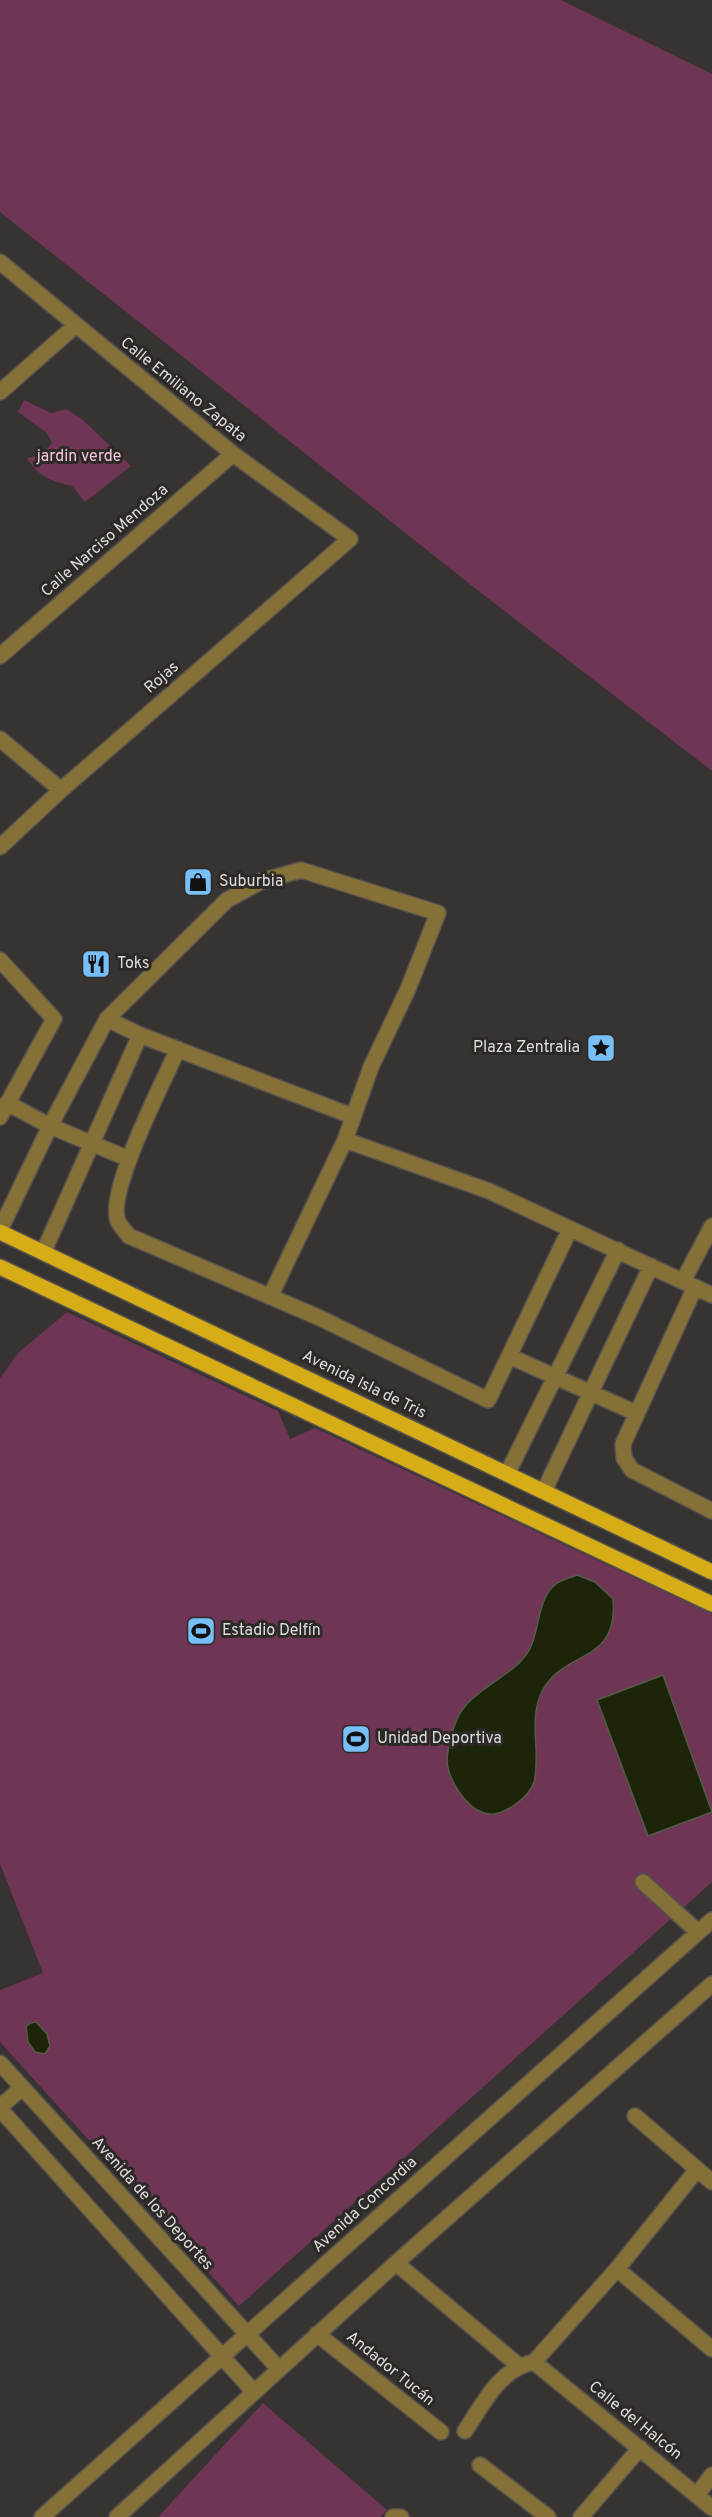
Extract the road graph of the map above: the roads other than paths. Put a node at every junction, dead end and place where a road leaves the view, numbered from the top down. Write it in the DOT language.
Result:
graph roads {
  1 [pos="0,262"];
  2 [pos="75,326"];
  3 [pos="0,392"];
  4 [pos="233,454"];
  5 [pos="350,539"];
  6 [pos="0,656"];
  7 [pos="0,739"];
  8 [pos="61,790"];
  9 [pos="0,847"];
  10 [pos="0,960"];
  11 [pos="107,1019"];
  12 [pos="140,1035"];
  13 [pos="178,1049"];
  14 [pos="7,1103"];
  15 [pos="352,1116"];
  16 [pos="0,1117"];
  17 [pos="50,1126"];
  18 [pos="345,1140"];
  19 [pos="93,1144"];
  20 [pos="129,1159"];
  21 [pos="712,1227"];
  22 [pos="570,1229"];
  23 [pos="0,1231"];
  24 [pos="618,1250"];
  25 [pos="44,1251"];
  26 [pos="651,1266"];
  27 [pos="0,1267"];
  28 [pos="689,1284"];
  29 [pos="712,1295"];
  30 [pos="270,1297"];
  31 [pos="509,1356"];
  32 [pos="556,1376"];
  33 [pos="591,1393"];
  34 [pos="636,1413"];
  35 [pos="507,1474"];
  36 [pos="544,1491"];
  37 [pos="712,1511"];
  38 [pos="712,1572"];
  39 [pos="712,1604"];
  40 [pos="643,1882"];
  41 [pos="712,1920"];
  42 [pos="698,1932"];
  43 [pos="712,1984"];
  44 [pos="0,2063"];
  45 [pos="22,2088"];
  46 [pos="0,2108"];
  47 [pos="635,2116"];
  48 [pos="696,2171"];
  49 [pos="712,2182"];
  50 [pos="396,2263"];
  51 [pos="616,2269"];
  52 [pos="317,2334"];
  53 [pos="247,2335"];
  54 [pos="712,2349"];
  55 [pos="222,2357"];
  56 [pos="534,2362"];
  57 [pos="518,2365"];
  58 [pos="279,2369"];
  59 [pos="253,2391"];
  60 [pos="465,2431"];
  61 [pos="441,2432"];
  62 [pos="640,2448"];
  63 [pos="480,2465"];
  64 [pos="712,2475"];
  65 [pos="697,2495"];
  66 [pos="712,2508"];
  67 [pos="42,2517"];
  68 [pos="117,2517"];
  69 [pos="393,2517"];
  70 [pos="401,2517"];
  71 [pos="548,2517"];
  72 [pos="581,2517"];
  1 -- 2 [label="street, Calle Emiliano Zapata"];
  2 -- 3 [label="street"];
  2 -- 4 [label="street, Calle Emiliano Zapata"];
  4 -- 5 [label="street, Calle Emiliano Zapata"];
  4 -- 6 [label="street, Calle Narciso Mendoza"];
  5 -- 8 [label="street, Rojas"];
  7 -- 8 [label="street"];
  8 -- 9 [label="street, Rojas"];
  10 -- 14 [label="street"];
  11 -- 12 [label="street"];
  11 -- 15 [label="street"];
  11 -- 17 [label="street"];
  12 -- 13 [label="street"];
  12 -- 19 [label="street"];
  13 -- 15 [label="street"];
  13 -- 20 [label="street"];
  14 -- 16 [label="street"];
  14 -- 17 [label="street"];
  15 -- 18 [label="street"];
  17 -- 19 [label="street"];
  17 -- 23 [label="street"];
  18 -- 22 [label="street"];
  18 -- 30 [label="street"];
  19 -- 20 [label="street"];
  19 -- 25 [label="street"];
  20 -- 30 [label="street"];
  21 -- 28 [label="street"];
  22 -- 24 [label="street"];
  22 -- 31 [label="street"];
  23 -- 25 [label="main road, Avenida Isla de Tris"];
  24 -- 26 [label="street"];
  24 -- 32 [label="street"];
  25 -- 35 [label="main road, Avenida Isla de Tris"];
  26 -- 28 [label="street"];
  26 -- 33 [label="street"];
  27 -- 39 [label="main road"];
  28 -- 29 [label="street"];
  28 -- 34 [label="street"];
  30 -- 31 [label="street"];
  31 -- 32 [label="street"];
  32 -- 33 [label="street"];
  32 -- 35 [label="street"];
  33 -- 34 [label="street"];
  33 -- 36 [label="street"];
  34 -- 37 [label="street"];
  35 -- 36 [label="main road, Avenida Isla de Tris"];
  36 -- 38 [label="main road, Avenida Isla de Tris"];
  40 -- 42 [label="street"];
  41 -- 42 [label="street, Avenida Concordia"];
  42 -- 53 [label="street, Avenida Concordia"];
  43 -- 50 [label="street"];
  44 -- 45 [label="street, Avenida de los Deportes"];
  45 -- 46 [label="street"];
  45 -- 53 [label="street, Avenida de los Deportes"];
  46 -- 55 [label="street"];
  47 -- 48 [label="street"];
  48 -- 49 [label="street"];
  48 -- 51 [label="street"];
  50 -- 52 [label="street"];
  50 -- 57 [label="street"];
  51 -- 54 [label="street"];
  51 -- 56 [label="street"];
  52 -- 58 [label="street"];
  52 -- 61 [label="street, Andador Tucán"];
  53 -- 55 [label="street, Avenida Concordia"];
  53 -- 58 [label="street, Avenida de los Deportes"];
  55 -- 59 [label="street"];
  55 -- 67 [label="street, Avenida Concordia"];
  56 -- 57 [label="street"];
  56 -- 62 [label="street, Calle del Halcón"];
  57 -- 60 [label="street"];
  58 -- 59 [label="street"];
  59 -- 68 [label="street"];
  62 -- 65 [label="street, Calle del Halcón"];
  62 -- 72 [label="street"];
  63 -- 71 [label="street"];
  64 -- 65 [label="street"];
  65 -- 66 [label="street, Calle del Halcón"];
  69 -- 70 [label="street"];
}
